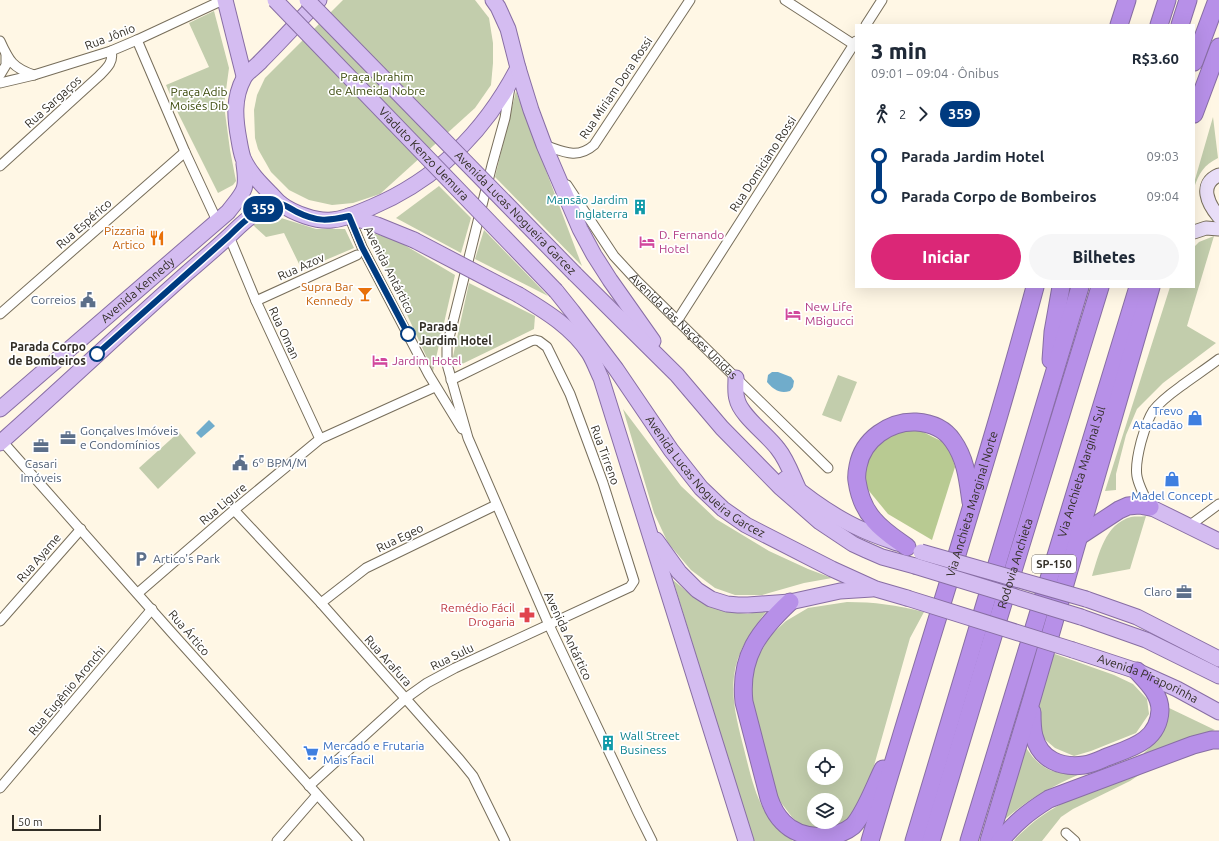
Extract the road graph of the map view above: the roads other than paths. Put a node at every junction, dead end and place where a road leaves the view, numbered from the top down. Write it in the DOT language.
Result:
graph roads {
  1 [pos="224,0"];
  2 [pos="275,0"];
  3 [pos="307,0"];
  4 [pos="320,0"];
  5 [pos="690,0"];
  6 [pos="785,0"];
  7 [pos="882,0"];
  8 [pos="1127,0"];
  9 [pos="1130,0"];
  10 [pos="1167,0"];
  11 [pos="1188,0"];
  12 [pos="1217,0"];
  13 [pos="497,2"];
  14 [pos="867,24"];
  15 [pos="1119,24"];
  16 [pos="1131,24"];
  17 [pos="1159,24"];
  18 [pos="1180,24"];
  19 [pos="137,40"];
  20 [pos="0,41"];
  21 [pos="855,44"];
  22 [pos="1219,48"];
  23 [pos="111,51"];
  24 [pos="6,54"];
  25 [pos="1195,59"];
  26 [pos="515,74"];
  27 [pos="0,75"];
  28 [pos="34,75"];
  29 [pos="244,76"];
  30 [pos="0,83"];
  31 [pos="1195,111"];
  32 [pos="544,145"];
  33 [pos="185,152"];
  34 [pos="243,157"];
  35 [pos="0,166"];
  36 [pos="554,170"];
  37 [pos="1219,175"];
  38 [pos="281,204"];
  39 [pos="349,216"];
  40 [pos="1219,217"];
  41 [pos="216,221"];
  42 [pos="1219,229"];
  43 [pos="1195,232"];
  44 [pos="229,236"];
  45 [pos="357,255"];
  46 [pos="1035,288"];
  47 [pos="1061,288"];
  48 [pos="1080,288"];
  49 [pos="1100,288"];
  50 [pos="1112,288"];
  51 [pos="1138,288"];
  52 [pos="1151,288"];
  53 [pos="1157,288"];
  54 [pos="556,292"];
  55 [pos="256,301"];
  56 [pos="0,314"];
  57 [pos="1144,316"];
  58 [pos="677,321"];
  59 [pos="1219,359"];
  60 [pos="677,375"];
  61 [pos="736,378"];
  62 [pos="451,380"];
  63 [pos="1052,382"];
  64 [pos="435,387"];
  65 [pos="1064,407"];
  66 [pos="0,408"];
  67 [pos="722,428"];
  68 [pos="468,438"];
  69 [pos="320,439"];
  70 [pos="1,442"];
  71 [pos="828,468"];
  72 [pos="799,491"];
  73 [pos="1219,504"];
  74 [pos="496,505"];
  75 [pos="1150,507"];
  76 [pos="972,508"];
  77 [pos="234,510"];
  78 [pos="647,526"];
  79 [pos="1188,526"];
  80 [pos="81,529"];
  81 [pos="1078,537"];
  82 [pos="1219,541"];
  83 [pos="914,549"];
  84 [pos="630,587"];
  85 [pos="876,589"];
  86 [pos="138,593"];
  87 [pos="907,598"];
  88 [pos="790,602"];
  89 [pos="321,603"];
  90 [pos="152,609"];
  91 [pos="0,621"];
  92 [pos="549,625"];
  93 [pos="1183,641"];
  94 [pos="1219,659"];
  95 [pos="1219,669"];
  96 [pos="1137,671"];
  97 [pos="1219,676"];
  98 [pos="406,698"];
  99 [pos="1032,698"];
  100 [pos="1219,712"];
  101 [pos="906,720"];
  102 [pos="1219,740"];
  103 [pos="309,786"];
  104 [pos="0,788"];
  105 [pos="317,795"];
  106 [pos="1066,833"];
  107 [pos="277,841"];
  108 [pos="359,841"];
  109 [pos="505,841"];
  110 [pos="652,841"];
  111 [pos="746,841"];
  112 [pos="870,841"];
  113 [pos="914,841"];
  114 [pos="931,841"];
  115 [pos="970,841"];
  116 [pos="989,841"];
  117 [pos="1000,841"];
  118 [pos="1075,841"];
  1 -- 19 [label="street, Rua Jônio"];
  1 -- 29 [label="main road"];
  2 -- 54 [label="main road, Viaduto Kenzo Uemura, bridge"];
  3 -- 60 [label="main road, Avenida Lucas Nogueira Garcez, bridge"];
  4 -- 29 [label="main road"];
  5 -- 32 [label="street, Rua Miriam Dora Rossi"];
  6 -- 21 [label="street"];
  7 -- 14 [label="street"];
  8 -- 15 [label="highway"];
  9 -- 16 [label="highway"];
  10 -- 17 [label="highway"];
  11 -- 18 [label="highway"];
  12 -- 25 [label="highway"];
  13 -- 26 [label="main road, Avenida das Nações Unidas"];
  19 -- 23 [label="street, Rua Jônio"];
  19 -- 33 [label="street"];
  20 -- 24 [label="street"];
  21 -- 58 [label="street, Rua Domiciano Rossi"];
  22 -- 31 [label="highway"];
  23 -- 28 [label="street, Rua Jônio"];
  23 -- 35 [label="street, Rua Sargaços"];
  24 -- 27 [label="street"];
  24 -- 28 [label="street"];
  26 -- 32 [label="main road, Avenida das Nações Unidas"];
  26 -- 39 [label="main road"];
  26 -- 62 [label="street, Avenida Antártico"];
  28 -- 30 [label="street, Rua Jônio"];
  29 -- 34 [label="main road"];
  32 -- 36 [label="main road, Avenida das Nações Unidas"];
  33 -- 41 [label="street"];
  33 -- 56 [label="street, Rua Espérico"];
  34 -- 38 [label="main road"];
  34 -- 41 [label="main road, Avenida Kennedy"];
  36 -- 58 [label="street, Avenida das Nações Unidas"];
  36 -- 60 [label="main road, Avenida das Nações Unidas"];
  37 -- 40 [label="street"];
  38 -- 39 [label="main road"];
  38 -- 44 [label="main road, Avenida Kennedy"];
  39 -- 64 [label="street, Avenida Antártico"];
  39 -- 78 [label="main road, bridge"];
  41 -- 66 [label="main road, Avenida Kennedy"];
  42 -- 43 [label="street"];
  44 -- 55 [label="street, Rua Oman"];
  44 -- 70 [label="main road, Avenida Kennedy"];
  45 -- 55 [label="street, Rua Azov"];
  46 -- 76 [label="highway, Via Anchieta Marginal Norte"];
  47 -- 63 [label="highway"];
  48 -- 63 [label="highway, Rodovia Anchieta"];
  49 -- 65 [label="highway, Rodovia Anchieta / SP-150"];
  50 -- 65 [label="highway"];
  51 -- 115 [label="highway, Via Anchieta Marginal Sul / SP-150"];
  52 -- 57 [label="highway"];
  53 -- 57 [label="street"];
  54 -- 85 [label="main road, Avenida Lucas Nogueira Garcez"];
  55 -- 69 [label="street, Rua Oman"];
  57 -- 81 [label="highway"];
  58 -- 61 [label="street, Avenida das Nações Unidas"];
  59 -- 75 [label="street"];
  60 -- 67 [label="main road, Avenida Lucas Nogueira Garcez"];
  61 -- 71 [label="street, Avenida das Nações Unidas"];
  61 -- 72 [label="main road"];
  62 -- 68 [label="street, Avenida Antártico"];
  62 -- 84 [label="street, Rua Tirreno"];
  63 -- 113 [label="highway, Rodovia Anchieta"];
  64 -- 68 [label="street, Avenida Antártico"];
  64 -- 69 [label="street, Rua Ligure"];
  65 -- 114 [label="highway, Rodovia Anchieta / SP-150"];
  67 -- 72 [label="main road, Avenida Lucas Nogueira Garcez"];
  67 -- 97 [label="main road, Avenida Lucas Nogueira Garcez, bridge"];
  68 -- 74 [label="street, Avenida Antártico"];
  69 -- 77 [label="street, Rua Ligure"];
  70 -- 80 [label="street, Rua Ártico"];
  72 -- 83 [label="main road, Avenida Lucas Nogueira Garcez"];
  73 -- 79 [label="street"];
  74 -- 89 [label="street, Rua Egeo"];
  74 -- 92 [label="street, Avenida Antártico"];
  75 -- 79 [label="main road"];
  75 -- 81 [label="highway"];
  76 -- 83 [label="highway"];
  76 -- 101 [label="highway, Via Anchieta Marginal Norte"];
  77 -- 86 [label="street, Rua Ligure"];
  77 -- 89 [label="street, Rua Arafura"];
  78 -- 88 [label="main road"];
  78 -- 111 [label="main road"];
  79 -- 82 [label="main road"];
  80 -- 86 [label="street, Rua Ártico"];
  80 -- 91 [label="street, Rua Ayame"];
  81 -- 99 [label="highway"];
  83 -- 93 [label="main road, Avenida Lucas Nogueira Garcez, bridge"];
  84 -- 92 [label="street, Rua Sulu"];
  85 -- 87 [label="main road, Avenida Lucas Nogueira Garcez"];
  85 -- 88 [label="main road"];
  86 -- 90 [label="street, Rua Ártico"];
  87 -- 96 [label="main road, Avenida Piraporinha, bridge"];
  88 -- 101 [label="highway"];
  89 -- 98 [label="street, Rua Arafura"];
  90 -- 103 [label="street, Rua Ártico"];
  90 -- 104 [label="street, Rua Eugênio Aronchi"];
  92 -- 98 [label="street, Rua Sulu"];
  92 -- 110 [label="street, Avenida Antártico"];
  93 -- 94 [label="main road"];
  93 -- 95 [label="main road"];
  96 -- 99 [label="highway"];
  96 -- 100 [label="main road, Avenida Piraporinha"];
  98 -- 103 [label="street, Rua Sulu"];
  98 -- 109 [label="street, Rua Arafura"];
  99 -- 116 [label="highway"];
  101 -- 112 [label="highway"];
  102 -- 117 [label="highway"];
  103 -- 105 [label="street, Rua Ártico"];
  105 -- 107 [label="street"];
  105 -- 108 [label="street, Rua Ártico"];
  106 -- 118 [label="street"];
}
